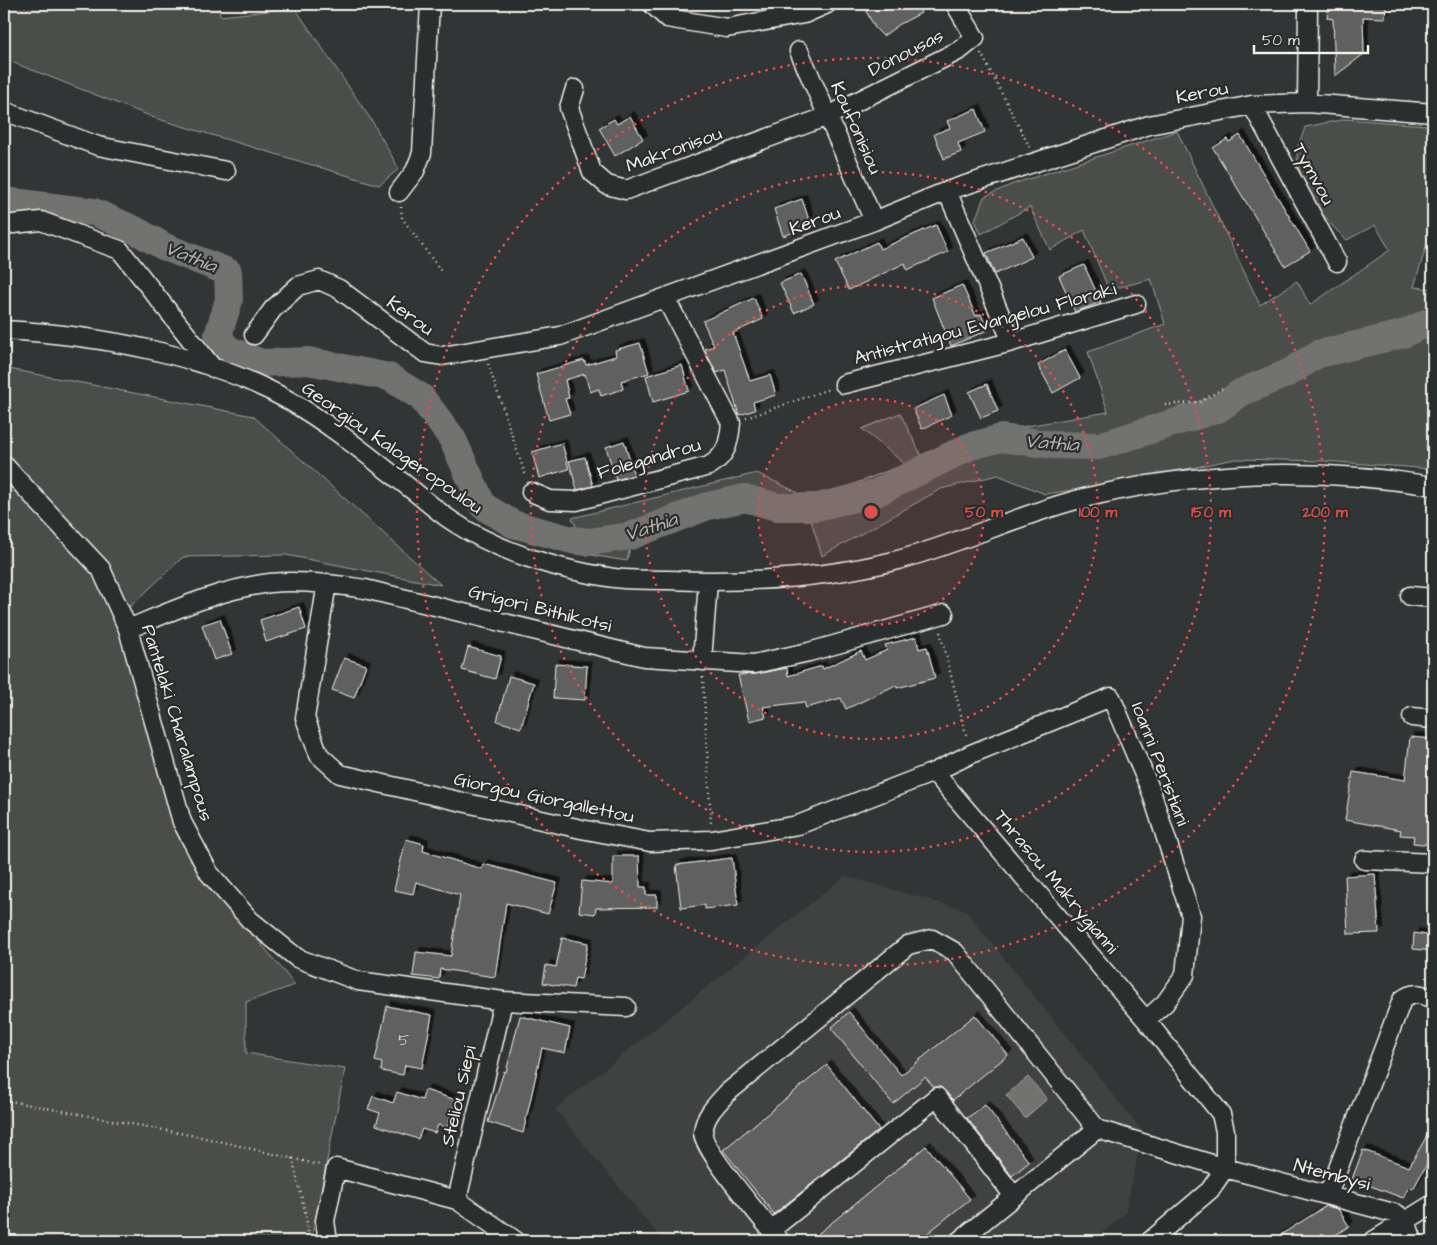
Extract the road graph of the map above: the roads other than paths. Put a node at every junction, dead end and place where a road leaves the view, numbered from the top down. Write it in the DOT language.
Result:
graph roads {
  1 [pos="430,4"];
  2 [pos="652,4"];
  3 [pos="827,4"];
  4 [pos="955,4"];
  5 [pos="1308,4"];
  6 [pos="799,51"];
  7 [pos="575,89"];
  8 [pos="1308,103"];
  9 [pos="1252,106"];
  10 [pos="4,110"];
  11 [pos="1433,113"];
  12 [pos="828,116"];
  13 [pos="226,171"];
  14 [pos="947,191"];
  15 [pos="399,192"];
  16 [pos="874,221"];
  17 [pos="4,224"];
  18 [pos="1337,262"];
  19 [pos="666,299"];
  20 [pos="1136,304"];
  21 [pos="4,330"];
  22 [pos="254,335"];
  23 [pos="1012,342"];
  24 [pos="213,368"];
  25 [pos="844,384"];
  26 [pos="4,465"];
  27 [pos="1433,486"];
  28 [pos="531,492"];
  29 [pos="708,582"];
  30 [pos="327,583"];
  31 [pos="1410,596"];
  32 [pos="1433,598"];
  33 [pos="940,615"];
  34 [pos="128,629"];
  35 [pos="702,661"];
  36 [pos="1412,717"];
  37 [pos="1433,719"];
  38 [pos="934,772"];
  39 [pos="1364,860"];
  40 [pos="1433,863"];
  41 [pos="1433,999"];
  42 [pos="503,1001"];
  43 [pos="626,1007"];
  44 [pos="1146,1020"];
  45 [pos="1097,1129"];
  46 [pos="1225,1168"];
  47 [pos="1328,1195"];
  48 [pos="1014,1196"];
  49 [pos="457,1200"];
  50 [pos="1433,1204"];
  51 [pos="1406,1221"];
  52 [pos="776,1236"];
  53 [pos="328,1241"];
  54 [pos="516,1241"];
  55 [pos="959,1241"];
  56 [pos="1150,1241"];
  57 [pos="1373,1241"];
  58 [pos="1414,1241"];
  1 -- 15 [label="street"];
  2 -- 3 [label="street"];
  4 -- 12 [label="street, Donousas"];
  5 -- 8 [label="street"];
  6 -- 12 [label="street, Koufonisiou"];
  7 -- 12 [label="street, Makronisou"];
  8 -- 9 [label="street, Kerou"];
  8 -- 11 [label="street, Kerou"];
  9 -- 14 [label="street, Kerou"];
  9 -- 18 [label="street, Tymvou"];
  10 -- 13 [label="street"];
  12 -- 16 [label="street, Koufonisiou"];
  14 -- 16 [label="street, Kerou"];
  14 -- 23 [label="street"];
  16 -- 19 [label="street, Kerou"];
  17 -- 24 [label="street"];
  19 -- 22 [label="street, Kerou"];
  19 -- 28 [label="street, Folegandrou"];
  20 -- 23 [label="street, Antistratigou Evangelou Floraki"];
  21 -- 24 [label="street, Georgiou Kalogeropoulou"];
  23 -- 25 [label="street, Antistratigou Evangelou Floraki"];
  24 -- 29 [label="street, Georgiou Kalogeropoulou"];
  26 -- 34 [label="street, Pantelaki Charalampous"];
  27 -- 29 [label="street, Georgiou Kalogeropoulou"];
  29 -- 35 [label="street"];
  30 -- 34 [label="street, Grigori Bithikotsi"];
  30 -- 35 [label="street, Grigori Bithikotsi"];
  30 -- 38 [label="street, Giorgou Giorgallettou"];
  31 -- 32 [label="street"];
  33 -- 35 [label="street, Grigori Bithikotsi"];
  34 -- 42 [label="street, Pantelaki Charalampous"];
  36 -- 37 [label="street"];
  38 -- 44 [label="street, Thrasou Makrygianni"];
  38 -- 44 [label="street, Ioanni Peristiani"];
  39 -- 40 [label="street"];
  41 -- 47 [label="street"];
  42 -- 43 [label="street, Pantelaki Charalampous"];
  42 -- 49 [label="street, Steliou Siepi"];
  44 -- 46 [label="street, Thrasou Makrygianni"];
  45 -- 46 [label="street, Ntembysi"];
  45 -- 48 [label="street"];
  45 -- 52 [label="street"];
  46 -- 47 [label="street, Ntembysi"];
  46 -- 56 [label="street"];
  47 -- 51 [label="street, Ntembysi"];
  48 -- 52 [label="street"];
  48 -- 55 [label="street"];
  49 -- 53 [label="street"];
  49 -- 54 [label="street"];
  50 -- 51 [label="street"];
  51 -- 57 [label="street"];
  51 -- 58 [label="street"];
}
